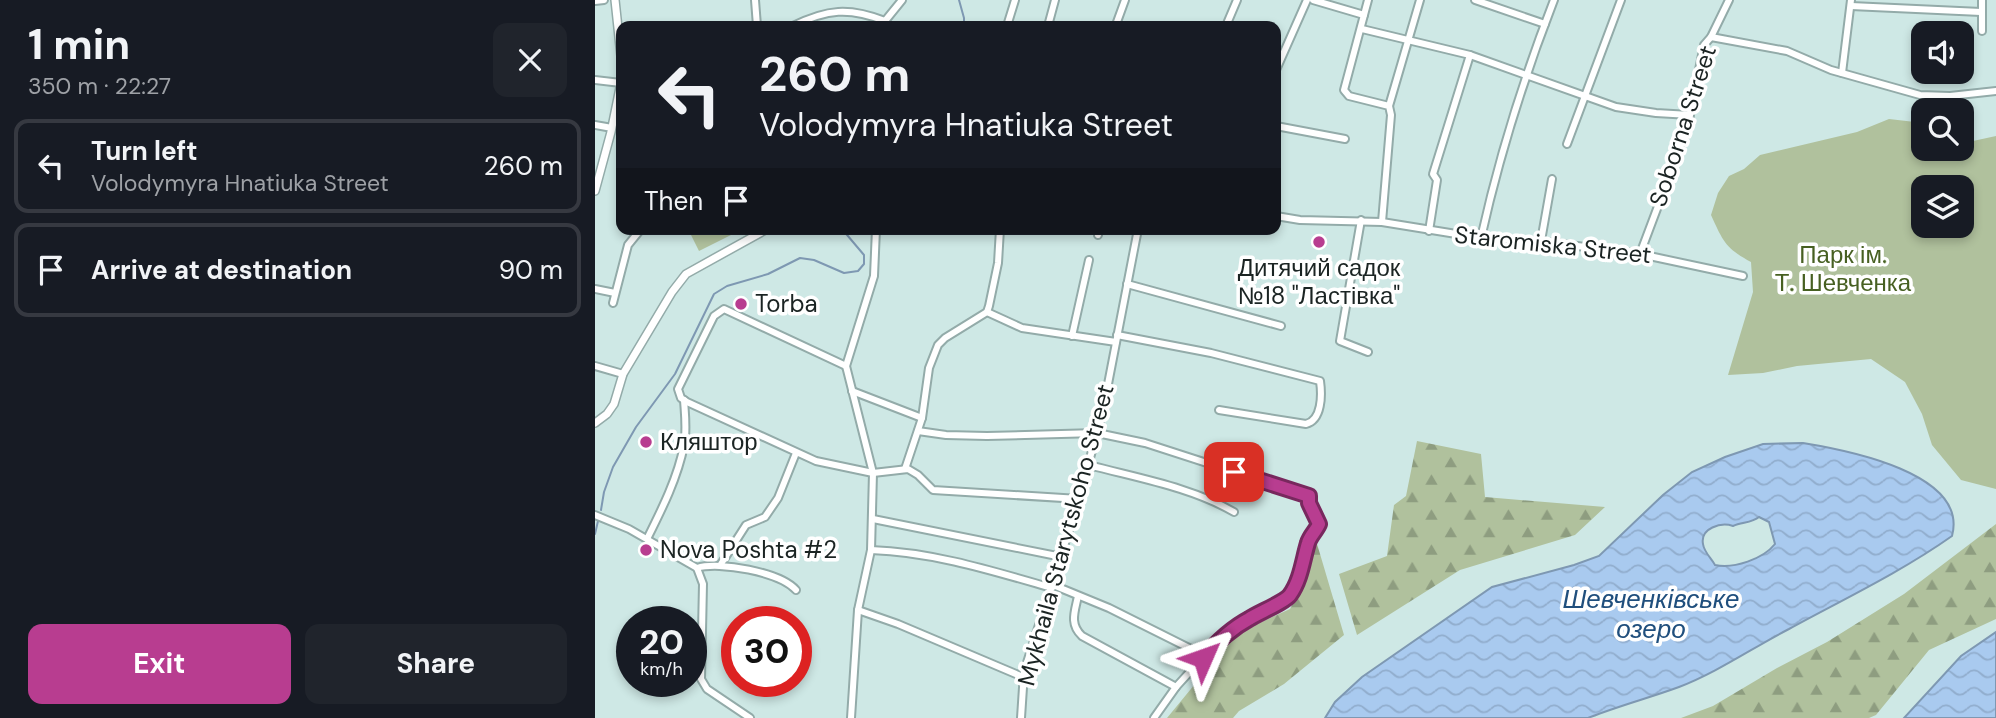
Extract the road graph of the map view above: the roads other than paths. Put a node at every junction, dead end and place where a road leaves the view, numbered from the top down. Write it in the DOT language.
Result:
graph roads {
  1 [pos="604,0"];
  2 [pos="615,0"];
  3 [pos="755,0"];
  4 [pos="902,0"];
  5 [pos="1015,0"];
  6 [pos="1055,0"];
  7 [pos="1125,0"];
  8 [pos="1237,0"];
  9 [pos="1307,0"];
  10 [pos="1313,0"];
  11 [pos="1368,0"];
  12 [pos="1420,0"];
  13 [pos="1475,0"];
  14 [pos="1554,0"];
  15 [pos="1621,0"];
  16 [pos="1729,0"];
  17 [pos="1982,0"];
  18 [pos="595,1"];
  19 [pos="1851,3"];
  20 [pos="1981,12"];
  21 [pos="1364,15"];
  22 [pos="617,21"];
  23 [pos="757,21"];
  24 [pos="805,21"];
  25 [pos="880,21"];
  26 [pos="887,21"];
  27 [pos="1009,21"];
  28 [pos="1049,21"];
  29 [pos="1117,21"];
  30 [pos="1228,21"];
  31 [pos="1545,24"];
  32 [pos="1362,29"];
  33 [pos="1982,31"];
  34 [pos="1710,37"];
  35 [pos="1410,40"];
  36 [pos="1470,55"];
  37 [pos="1281,60"];
  38 [pos="1842,73"];
  39 [pos="1526,75"];
  40 [pos="595,80"];
  41 [pos="616,82"];
  42 [pos="1996,91"];
  43 [pos="1584,97"];
  44 [pos="1389,106"];
  45 [pos="1691,115"];
  46 [pos="616,123"];
  47 [pos="595,125"];
  48 [pos="1281,127"];
  49 [pos="1345,139"];
  50 [pos="1567,144"];
  51 [pos="1552,178"];
  52 [pos="595,191"];
  53 [pos="1281,217"];
  54 [pos="1361,220"];
  55 [pos="1382,222"];
  56 [pos="1429,231"];
  57 [pos="636,235"];
  58 [pos="756,235"];
  59 [pos="876,235"];
  60 [pos="1000,235"];
  61 [pos="1137,235"];
  62 [pos="1481,238"];
  63 [pos="1541,241"];
  64 [pos="1640,254"];
  65 [pos="1089,260"];
  66 [pos="1744,276"];
  67 [pos="1127,284"];
  68 [pos="595,289"];
  69 [pos="615,293"];
  70 [pos="613,303"];
  71 [pos="987,312"];
  72 [pos="1281,326"];
  73 [pos="1072,336"];
  74 [pos="1117,339"];
  75 [pos="1368,352"];
  76 [pos="595,366"];
  77 [pos="846,366"];
  78 [pos="623,374"];
  79 [pos="852,391"];
  80 [pos="684,400"];
  81 [pos="1219,410"];
  82 [pos="922,418"];
  83 [pos="595,423"];
  84 [pos="918,431"];
  85 [pos="1097,433"];
  86 [pos="796,453"];
  87 [pos="1090,464"];
  88 [pos="905,469"];
  89 [pos="873,473"];
  90 [pos="1079,499"];
  91 [pos="1234,512"];
  92 [pos="595,515"];
  93 [pos="873,519"];
  94 [pos="647,539"];
  95 [pos="871,550"];
  96 [pos="1062,557"];
  97 [pos="721,564"];
  98 [pos="697,568"];
  99 [pos="1053,587"];
  100 [pos="796,590"];
  101 [pos="1078,596"];
  102 [pos="858,610"];
  103 [pos="1205,656"];
  104 [pos="1023,677"];
  105 [pos="1176,687"];
  106 [pos="750,718"];
  107 [pos="851,718"];
  108 [pos="1021,718"];
  109 [pos="1154,718"];
  1 -- 18 [label="street"];
  2 -- 22 [label="main road"];
  3 -- 23 [label="street"];
  4 -- 26 [label="street"];
  5 -- 27 [label="street"];
  6 -- 28 [label="street"];
  7 -- 29 [label="street"];
  8 -- 30 [label="street"];
  9 -- 37 [label="street"];
  10 -- 21 [label="street"];
  11 -- 21 [label="street"];
  12 -- 35 [label="street"];
  13 -- 31 [label="street"];
  14 -- 31 [label="street"];
  15 -- 43 [label="street"];
  16 -- 34 [label="street, Soborna Street"];
  17 -- 20 [label="street"];
  19 -- 20 [label="street"];
  19 -- 38 [label="street"];
  20 -- 33 [label="street"];
  21 -- 32 [label="street"];
  24 -- 25 [label="street"];
  31 -- 39 [label="street"];
  32 -- 35 [label="street"];
  32 -- 44 [label="street"];
  34 -- 38 [label="street"];
  34 -- 45 [label="street, Soborna Street"];
  35 -- 36 [label="street"];
  35 -- 44 [label="street"];
  36 -- 39 [label="street"];
  36 -- 56 [label="street"];
  38 -- 42 [label="street"];
  39 -- 43 [label="street"];
  39 -- 62 [label="street"];
  40 -- 41 [label="street"];
  43 -- 45 [label="street"];
  43 -- 50 [label="street"];
  44 -- 55 [label="street"];
  45 -- 64 [label="street, Soborna Street"];
  46 -- 47 [label="street"];
  46 -- 52 [label="main road"];
  48 -- 49 [label="street"];
  51 -- 63 [label="street"];
  53 -- 54 [label="street, Staromiska Street"];
  54 -- 55 [label="street, Staromiska Street"];
  54 -- 75 [label="street"];
  55 -- 56 [label="street, Staromiska Street"];
  56 -- 62 [label="street, Staromiska Street"];
  57 -- 69 [label="street"];
  58 -- 78 [label="main road"];
  59 -- 77 [label="street"];
  60 -- 71 [label="street"];
  61 -- 67 [label="street, Mykhaila Starytskoho Street"];
  62 -- 63 [label="street, Staromiska Street"];
  63 -- 64 [label="street, Staromiska Street"];
  64 -- 66 [label="street, Staromiska Street"];
  65 -- 73 [label="street"];
  67 -- 72 [label="street"];
  67 -- 74 [label="street, Mykhaila Starytskoho Street"];
  68 -- 69 [label="street"];
  69 -- 70 [label="street"];
  71 -- 73 [label="street"];
  71 -- 82 [label="street"];
  73 -- 74 [label="street"];
  74 -- 81 [label="street"];
  74 -- 85 [label="street, Mykhaila Starytskoho Street"];
  76 -- 78 [label="street"];
  77 -- 79 [label="street"];
  77 -- 80 [label="street"];
  78 -- 83 [label="main road"];
  79 -- 82 [label="street"];
  79 -- 89 [label="street"];
  80 -- 86 [label="street"];
  80 -- 94 [label="street"];
  82 -- 84 [label="street"];
  84 -- 85 [label="street"];
  84 -- 88 [label="street"];
  85 -- 87 [label="street, Mykhaila Starytskoho Street"];
  85 -- 103 [label="street"];
  86 -- 89 [label="street"];
  86 -- 97 [label="street"];
  87 -- 90 [label="street, Mykhaila Starytskoho Street"];
  87 -- 91 [label="street"];
  88 -- 89 [label="street"];
  88 -- 90 [label="street"];
  89 -- 93 [label="street"];
  90 -- 96 [label="street, Mykhaila Starytskoho Street"];
  92 -- 94 [label="street"];
  93 -- 95 [label="street"];
  93 -- 96 [label="street"];
  94 -- 98 [label="street"];
  95 -- 99 [label="street"];
  95 -- 102 [label="street"];
  96 -- 99 [label="street, Mykhaila Starytskoho Street"];
  97 -- 98 [label="street"];
  97 -- 100 [label="street"];
  98 -- 106 [label="street"];
  99 -- 101 [label="street"];
  99 -- 104 [label="street, Mykhaila Starytskoho Street"];
  101 -- 103 [label="street"];
  101 -- 105 [label="street"];
  102 -- 104 [label="street"];
  102 -- 107 [label="street"];
  103 -- 105 [label="street"];
  104 -- 108 [label="street, Mykhaila Starytskoho Street"];
  105 -- 109 [label="street"];
}
